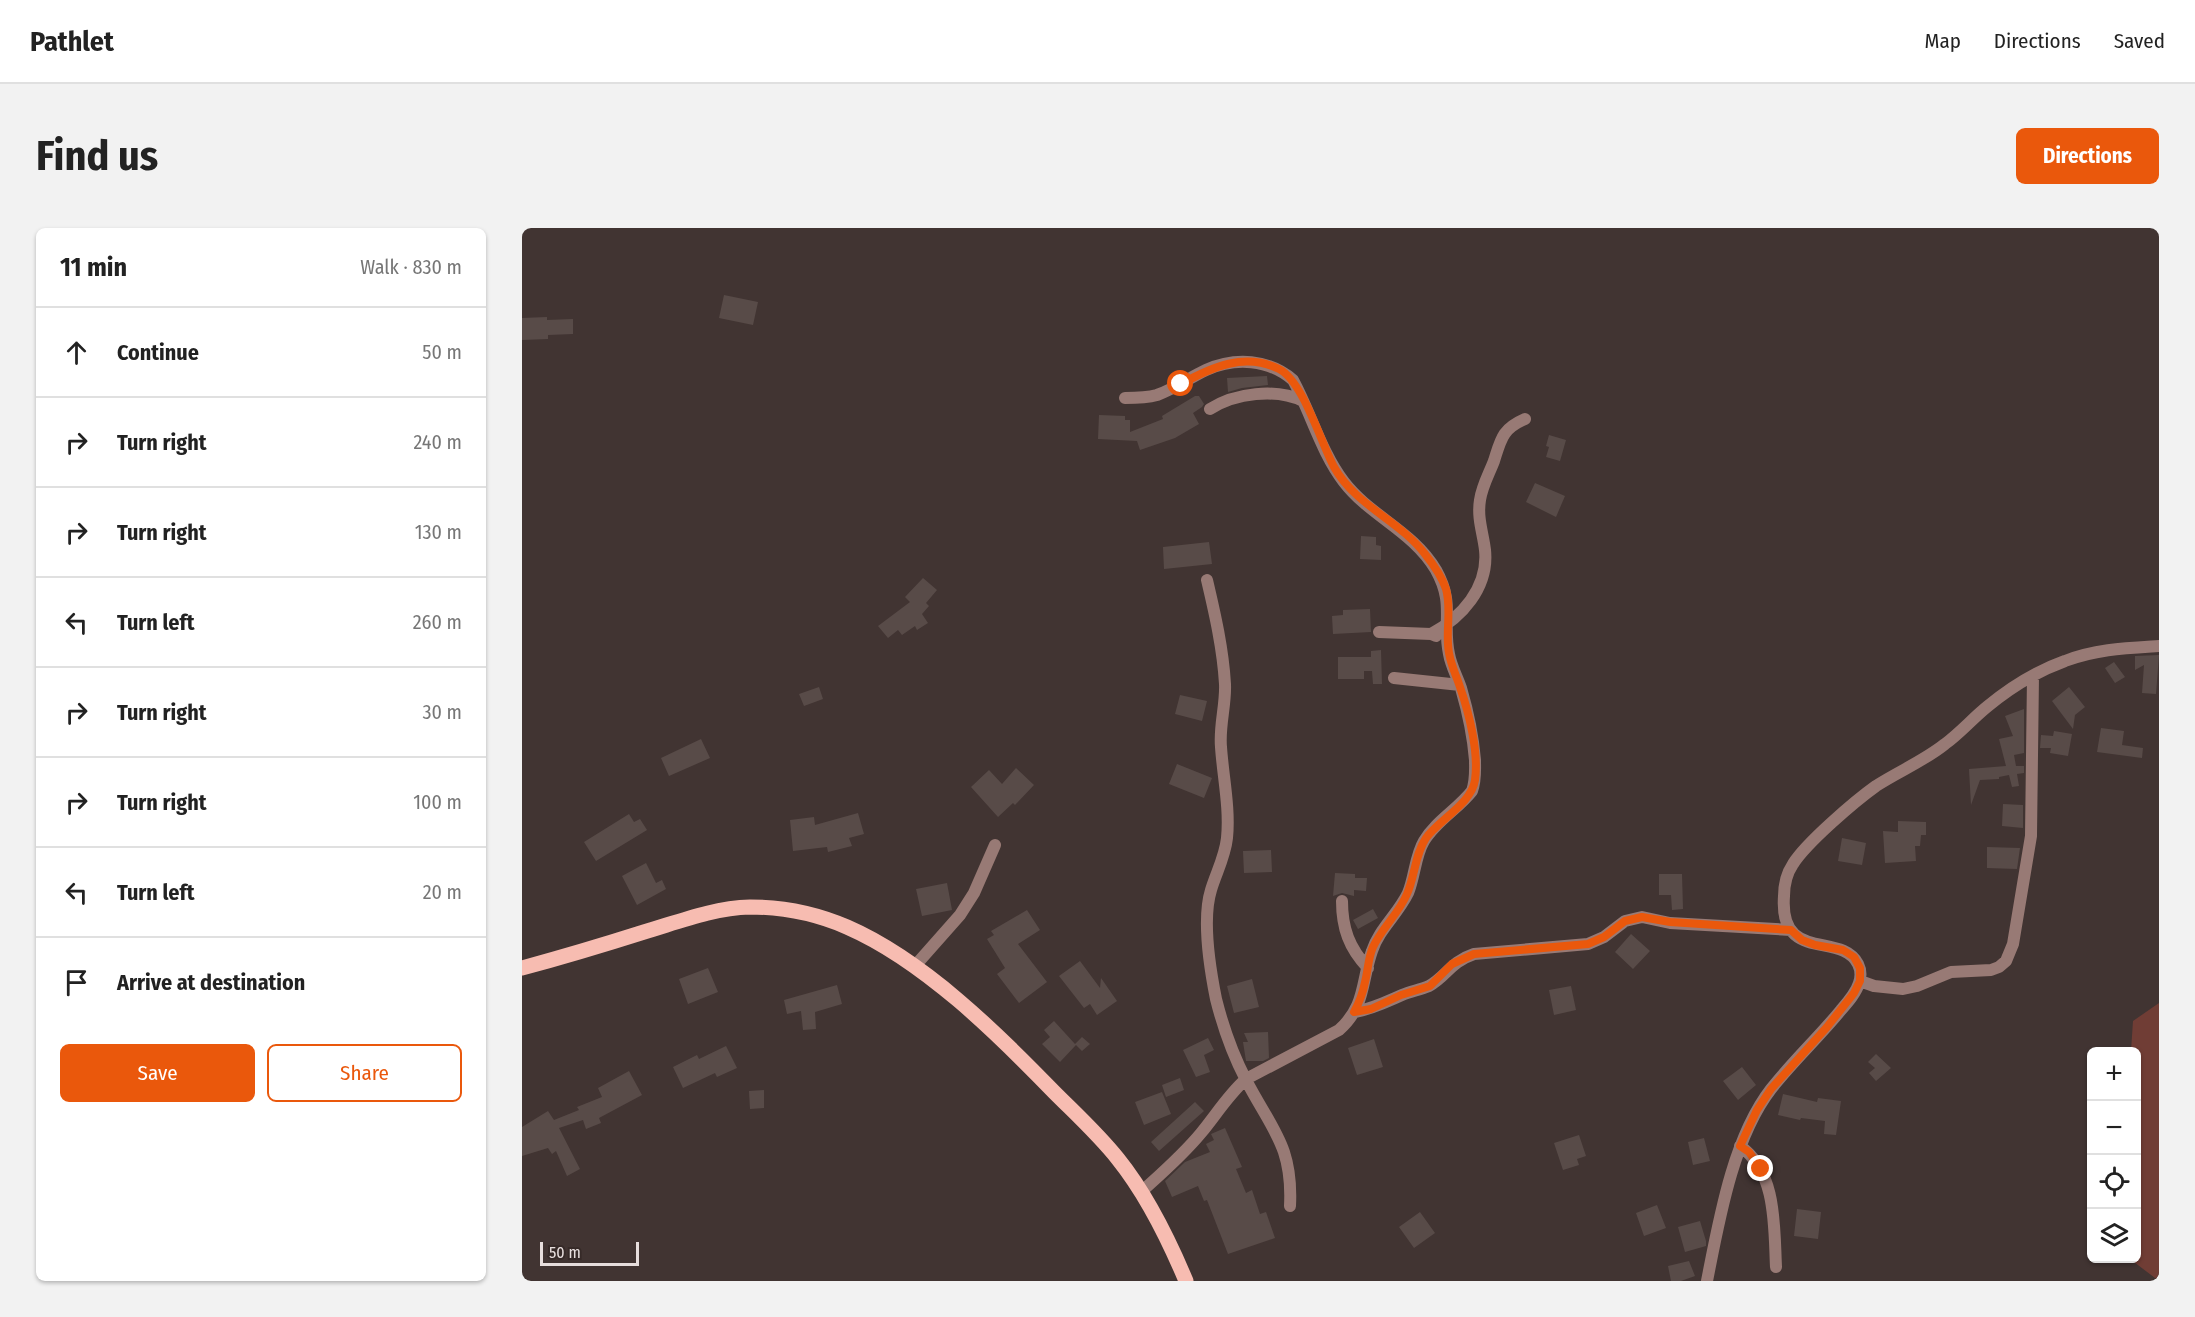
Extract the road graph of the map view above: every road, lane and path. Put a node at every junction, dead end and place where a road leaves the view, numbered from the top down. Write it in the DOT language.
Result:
graph roads {
  1 [pos="1125,398"];
  2 [pos="1303,401"];
  3 [pos="1210,409"];
  4 [pos="1525,419"];
  5 [pos="1207,580"];
  6 [pos="1448,625"];
  7 [pos="1379,633"];
  8 [pos="1431,634"];
  9 [pos="2159,646"];
  10 [pos="1448,651"];
  11 [pos="2033,676"];
  12 [pos="1394,678"];
  13 [pos="1460,685"];
  14 [pos="995,845"];
  15 [pos="1342,901"];
  16 [pos="1791,930"];
  17 [pos="914,967"];
  18 [pos="522,968"];
  19 [pos="1368,968"];
  20 [pos="1860,981"];
  21 [pos="1354,1012"];
  22 [pos="1246,1079"];
  23 [pos="1740,1146"];
  24 [pos="1142,1192"];
  25 [pos="1290,1206"];
  26 [pos="1776,1268"];
  27 [pos="1186,1281"];
  28 [pos="1707,1281"];
  1 -- 2 [label="street"];
  2 -- 3 [label="street"];
  2 -- 6 [label="street"];
  4 -- 6 [label="street"];
  5 -- 22 [label="street"];
  6 -- 8 [label="street"];
  6 -- 10 [label="street"];
  7 -- 8 [label="street"];
  8 -- 10 [label="street"];
  9 -- 11 [label="street"];
  10 -- 13 [label="street"];
  11 -- 16 [label="street"];
  11 -- 20 [label="street"];
  12 -- 13 [label="street"];
  13 -- 19 [label="street"];
  14 -- 17 [label="street"];
  15 -- 19 [label="street"];
  16 -- 20 [label="street"];
  16 -- 21 [label="street"];
  17 -- 18 [label="main road"];
  17 -- 24 [label="main road"];
  19 -- 21 [label="street"];
  20 -- 23 [label="street"];
  21 -- 22 [label="street"];
  22 -- 24 [label="street"];
  22 -- 25 [label="street"];
  23 -- 26 [label="street"];
  23 -- 28 [label="street"];
  24 -- 27 [label="main road"];
}
